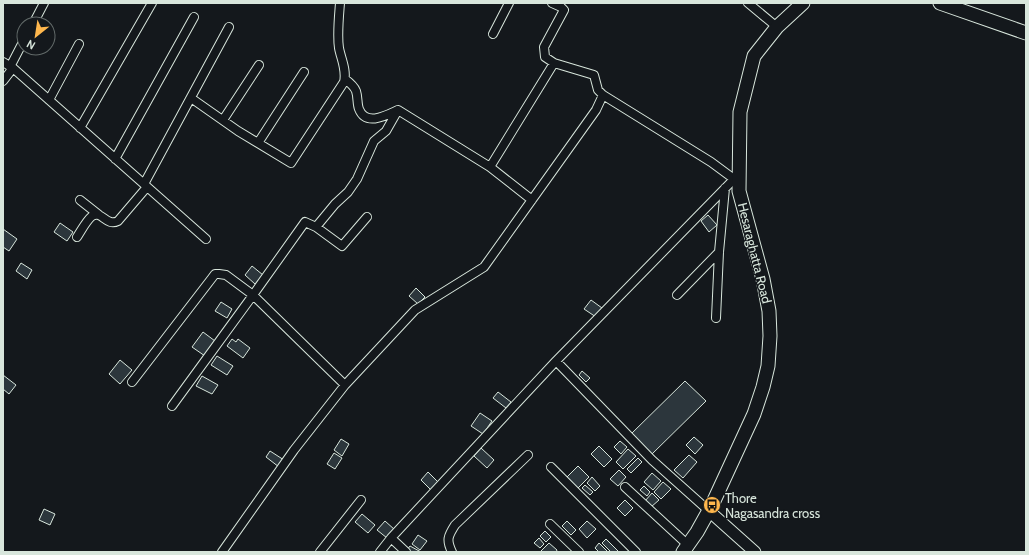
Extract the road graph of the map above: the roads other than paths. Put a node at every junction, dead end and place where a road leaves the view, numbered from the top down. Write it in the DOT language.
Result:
graph roads {
  1 [pos="44,3"];
  2 [pos="152,3"];
  3 [pos="340,3"];
  4 [pos="509,3"];
  5 [pos="748,3"];
  6 [pos="803,3"];
  7 [pos="940,3"];
  8 [pos="554,4"];
  9 [pos="962,7"];
  10 [pos="37,16"];
  11 [pos="194,17"];
  12 [pos="229,27"];
  13 [pos="777,27"];
  14 [pos="1026,33"];
  15 [pos="493,34"];
  16 [pos="79,44"];
  17 [pos="16,53"];
  18 [pos="554,63"];
  19 [pos="259,65"];
  20 [pos="8,66"];
  21 [pos="304,72"];
  22 [pos="345,79"];
  23 [pos="3,81"];
  24 [pos="604,95"];
  25 [pos="191,98"];
  26 [pos="49,100"];
  27 [pos="398,110"];
  28 [pos="223,120"];
  29 [pos="80,128"];
  30 [pos="258,144"];
  31 [pos="115,159"];
  32 [pos="490,167"];
  33 [pos="737,177"];
  34 [pos="146,185"];
  35 [pos="725,188"];
  36 [pos="80,200"];
  37 [pos="532,200"];
  38 [pos="99,215"];
  39 [pos="366,217"];
  40 [pos="316,227"];
  41 [pos="77,237"];
  42 [pos="206,239"];
  43 [pos="719,252"];
  44 [pos="253,295"];
  45 [pos="677,295"];
  46 [pos="716,318"];
  47 [pos="556,361"];
  48 [pos="132,382"];
  49 [pos="345,385"];
  50 [pos="172,406"];
  51 [pos="528,455"];
  52 [pos="551,467"];
  53 [pos="625,487"];
  54 [pos="361,500"];
  55 [pos="709,511"];
  56 [pos="550,524"];
  57 [pos="391,538"];
  58 [pos="686,549"];
  59 [pos="222,552"];
  60 [pos="320,552"];
  61 [pos="380,552"];
  62 [pos="406,552"];
  63 [pos="452,552"];
  64 [pos="579,552"];
  65 [pos="636,552"];
  66 [pos="755,552"];
  1 -- 10 [label="street"];
  2 -- 29 [label="street"];
  3 -- 22 [label="street"];
  4 -- 15 [label="street"];
  5 -- 13 [label="street"];
  6 -- 13 [label="main road, Hesaraghatta Road"];
  7 -- 9 [label="main road"];
  8 -- 18 [label="street"];
  9 -- 14 [label="main road"];
  11 -- 31 [label="street"];
  12 -- 25 [label="street"];
  13 -- 33 [label="main road, Hesaraghatta Road"];
  16 -- 26 [label="street"];
  17 -- 20 [label="street"];
  18 -- 24 [label="street"];
  18 -- 32 [label="street"];
  19 -- 28 [label="street"];
  20 -- 23 [label="street"];
  20 -- 26 [label="street"];
  21 -- 30 [label="street"];
  22 -- 27 [label="street"];
  22 -- 30 [label="street"];
  24 -- 33 [label="street"];
  24 -- 37 [label="street"];
  25 -- 28 [label="street"];
  25 -- 34 [label="street"];
  26 -- 29 [label="street"];
  27 -- 32 [label="street"];
  27 -- 40 [label="street"];
  28 -- 30 [label="street"];
  29 -- 31 [label="street"];
  31 -- 34 [label="street"];
  32 -- 37 [label="street"];
  33 -- 35 [label="street"];
  33 -- 55 [label="main road, Hesaraghatta Road"];
  34 -- 38 [label="street"];
  34 -- 42 [label="street"];
  35 -- 43 [label="street"];
  35 -- 47 [label="street"];
  36 -- 38 [label="street"];
  37 -- 49 [label="street"];
  38 -- 41 [label="street"];
  39 -- 40 [label="street"];
  40 -- 44 [label="street"];
  43 -- 45 [label="street"];
  43 -- 46 [label="street"];
  44 -- 48 [label="street"];
  44 -- 49 [label="street"];
  44 -- 50 [label="street"];
  47 -- 55 [label="street"];
  47 -- 57 [label="street"];
  49 -- 59 [label="street"];
  51 -- 63 [label="street"];
  52 -- 65 [label="street"];
  53 -- 58 [label="street"];
  54 -- 60 [label="street"];
  55 -- 58 [label="main road, Hesaraghatta Road"];
  55 -- 66 [label="street"];
  56 -- 64 [label="street"];
  57 -- 61 [label="street"];
  57 -- 62 [label="street"];
}
